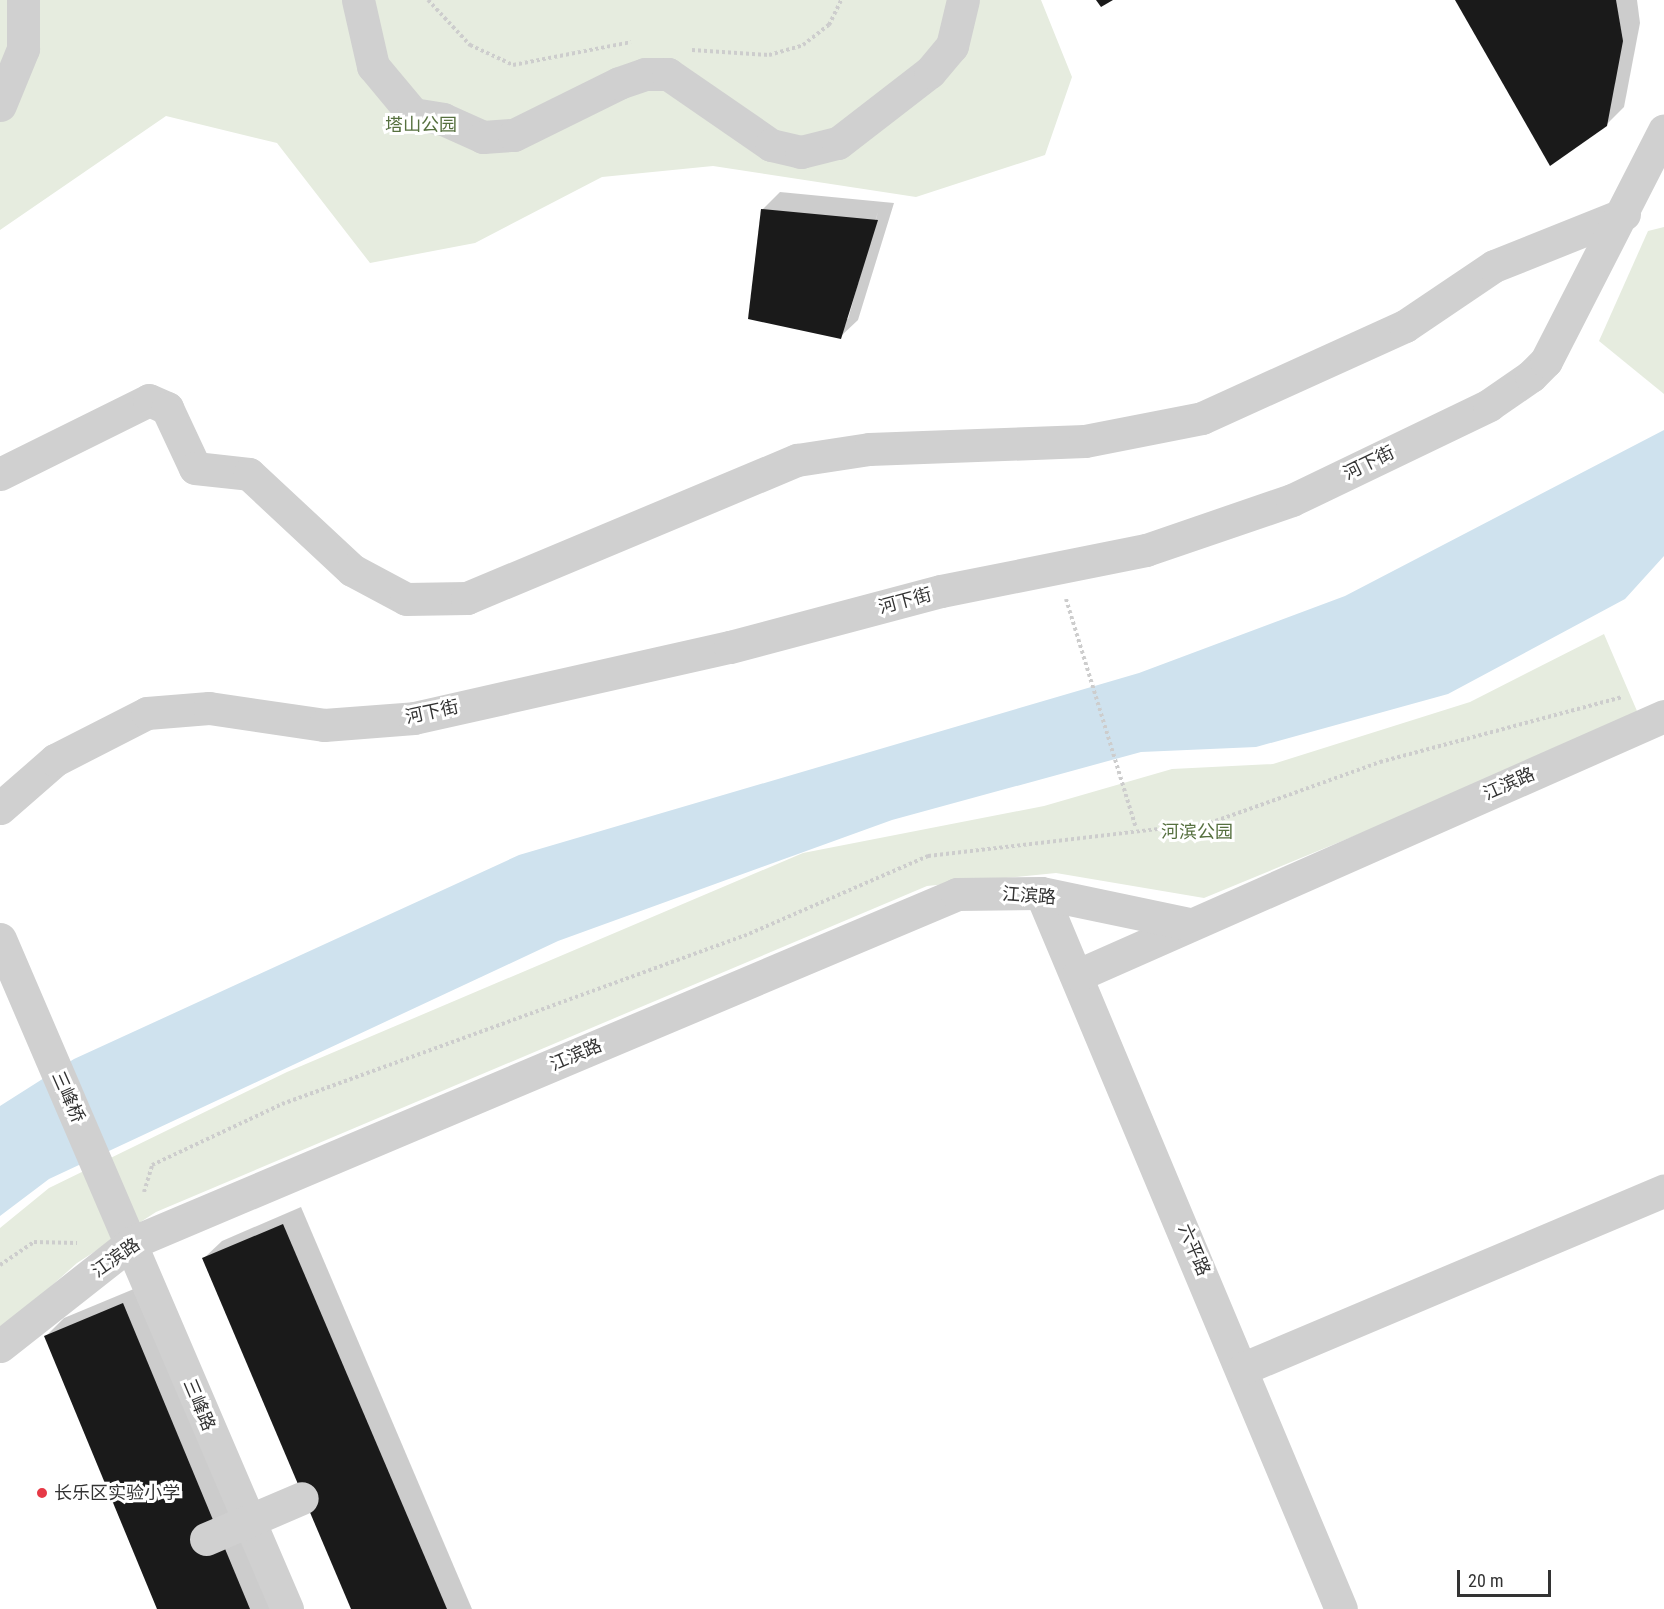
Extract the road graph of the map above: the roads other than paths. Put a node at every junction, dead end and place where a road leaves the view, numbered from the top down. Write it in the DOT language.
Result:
graph roads {
  1 [pos="23,0"];
  2 [pos="358,0"];
  3 [pos="963,0"];
  4 [pos="0,105"];
  5 [pos="1664,130"];
  6 [pos="1624,214"];
  7 [pos="0,474"];
  8 [pos="1664,716"];
  9 [pos="0,808"];
  10 [pos="1041,893"];
  11 [pos="1190,924"];
  12 [pos="0,939"];
  13 [pos="1078,975"];
  14 [pos="1664,1191"];
  15 [pos="113,1200"];
  16 [pos="131,1243"];
  17 [pos="0,1346"];
  18 [pos="1244,1368"];
  19 [pos="302,1498"];
  20 [pos="206,1539"];
  21 [pos="287,1609"];
  22 [pos="1341,1609"];
  1 -- 4 [label="street"];
  2 -- 3 [label="street"];
  5 -- 6 [label="street, 河下街"];
  6 -- 7 [label="street"];
  6 -- 9 [label="street, 河下街"];
  8 -- 11 [label="street, 江滨路"];
  10 -- 11 [label="street, 江滨路"];
  10 -- 13 [label="street, 六平路"];
  10 -- 16 [label="street, 江滨路"];
  11 -- 13 [label="street, 江滨路"];
  12 -- 15 [label="street, 三峰桥"];
  13 -- 18 [label="street, 六平路"];
  14 -- 18 [label="street"];
  15 -- 16 [label="street, 三峰路"];
  16 -- 17 [label="street, 江滨路"];
  16 -- 21 [label="street, 三峰路"];
  18 -- 22 [label="street, 六平路"];
  19 -- 20 [label="street, bridge"];
}
